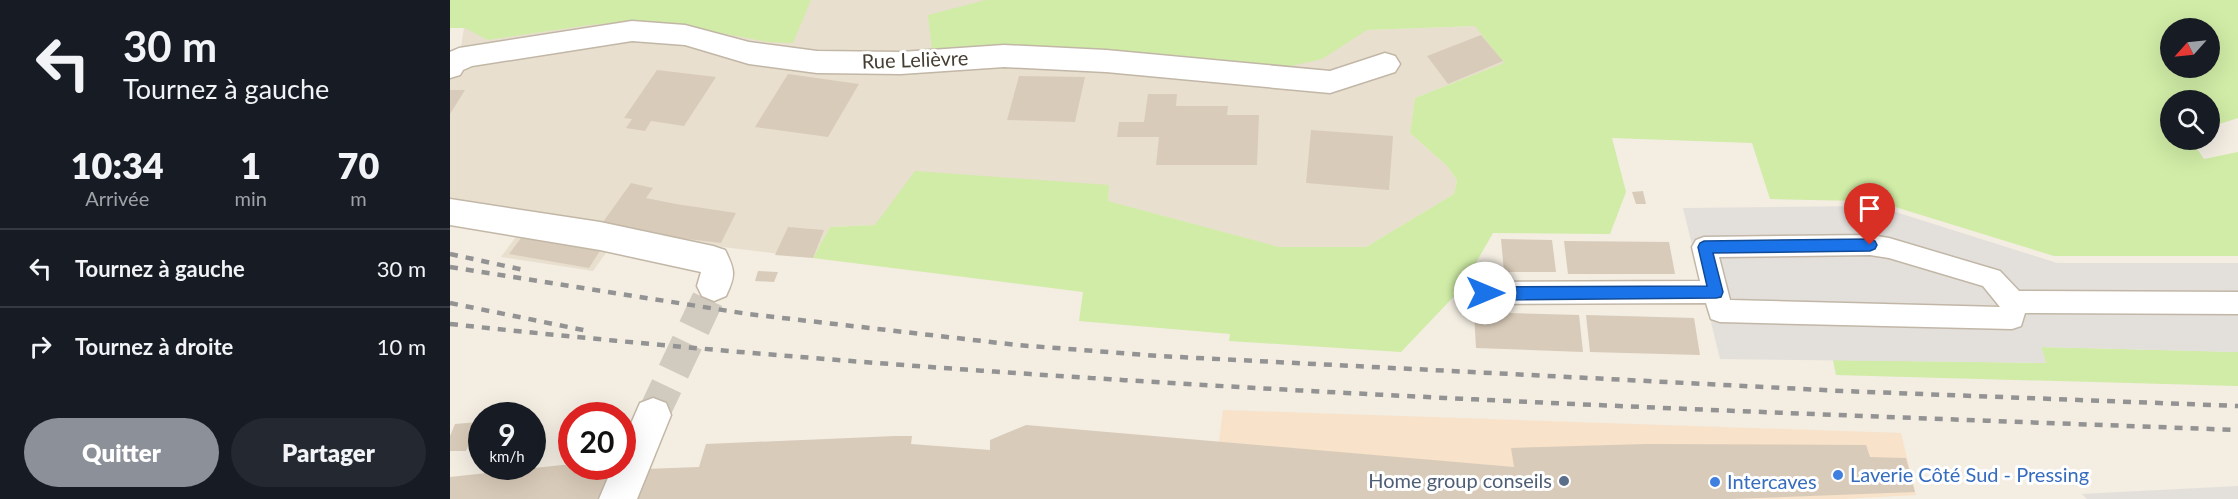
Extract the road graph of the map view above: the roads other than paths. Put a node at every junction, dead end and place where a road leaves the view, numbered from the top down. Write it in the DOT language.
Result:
graph roads {
  1 [pos="1385,64"];
  2 [pos="450,67"];
  3 [pos="450,212"];
  4 [pos="714,286"];
  5 [pos="1716,292"];
  6 [pos="1485,293"];
  7 [pos="2013,302"];
  8 [pos="2238,303"];
  9 [pos="653,415"];
  10 [pos="618,499"];
  1 -- 2 [label="street, Rue Lelièvre"];
  3 -- 4 [label="street"];
  5 -- 6 [label="lane"];
  5 -- 7 [label="lane"];
  5 -- 7 [label="lane"];
  7 -- 8 [label="lane"];
  9 -- 10 [label="street"];
}
